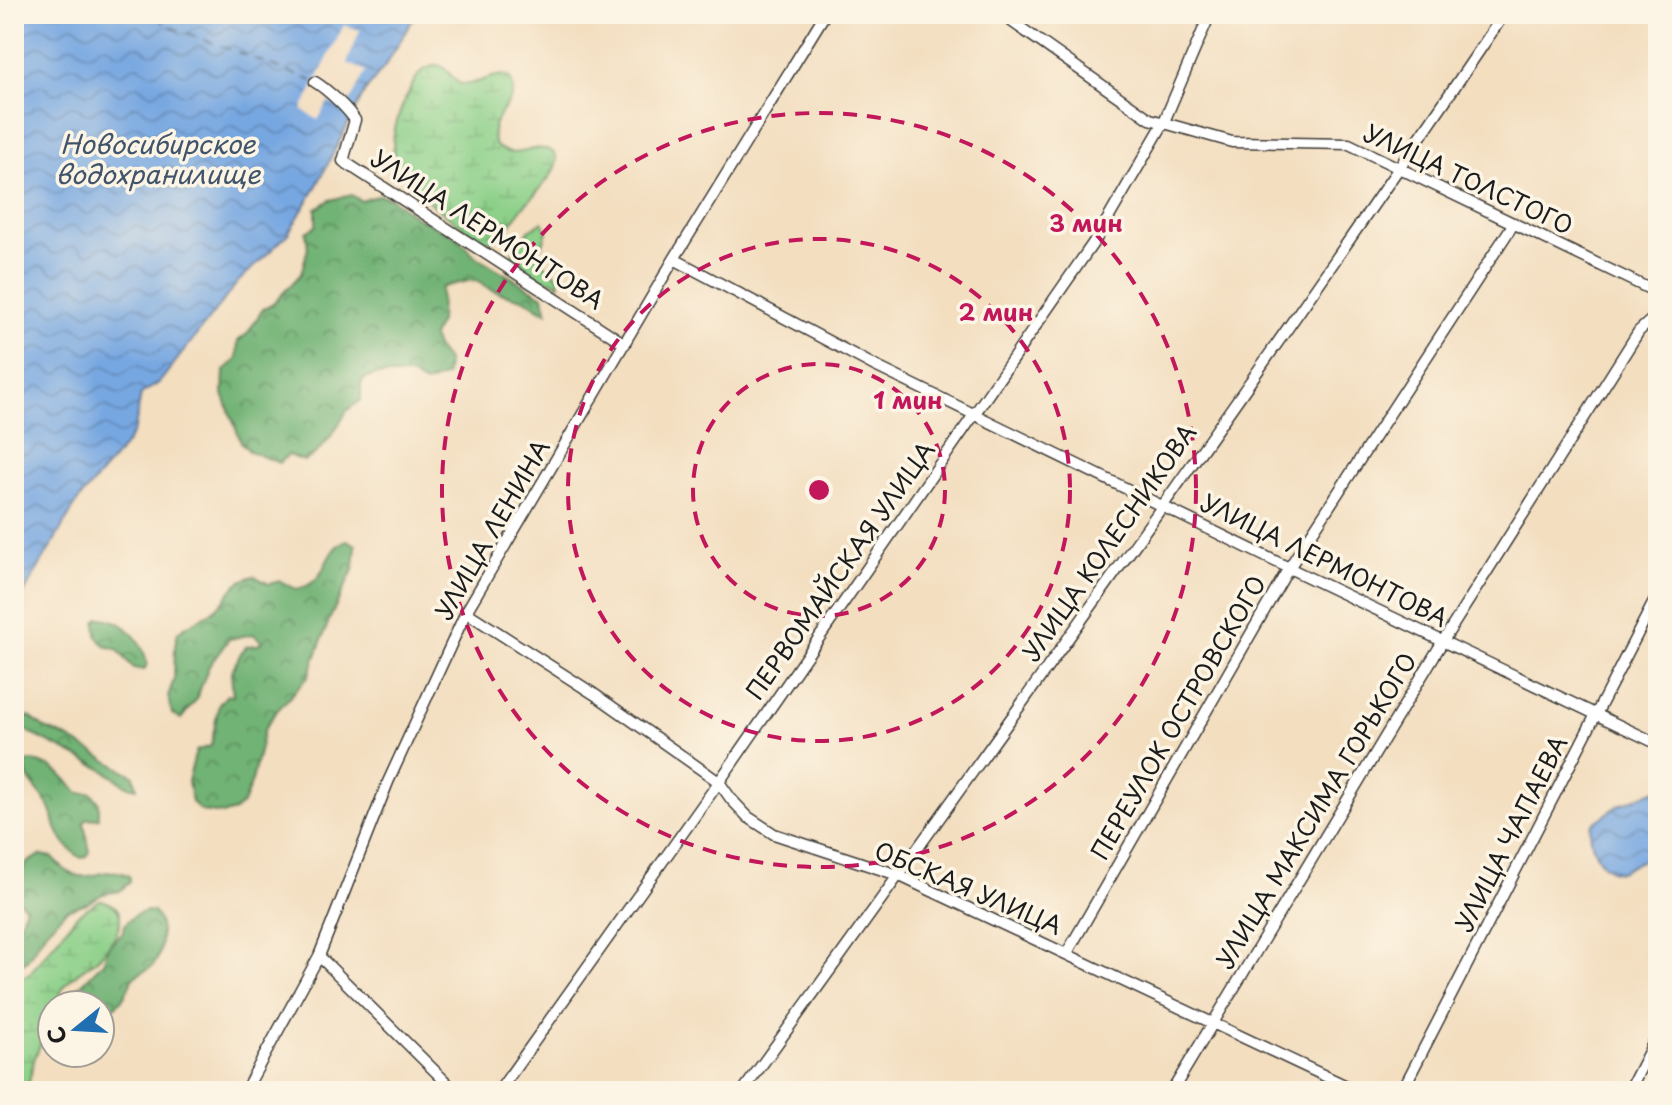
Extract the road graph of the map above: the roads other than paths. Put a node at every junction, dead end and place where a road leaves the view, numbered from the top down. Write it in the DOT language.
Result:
graph roads {
  1 [pos="825,14"];
  2 [pos="1001,14"];
  3 [pos="1210,14"];
  4 [pos="1504,14"];
  5 [pos="315,82"];
  6 [pos="1163,124"];
  7 [pos="1399,169"];
  8 [pos="1514,223"];
  9 [pos="674,259"];
  10 [pos="1658,293"];
  11 [pos="1658,314"];
  12 [pos="625,344"];
  13 [pos="975,413"];
  14 [pos="1162,505"];
  15 [pos="1289,568"];
  16 [pos="1658,594"];
  17 [pos="466,612"];
  18 [pos="1443,641"];
  19 [pos="1596,714"];
  20 [pos="1658,744"];
  21 [pos="719,782"];
  22 [pos="898,875"];
  23 [pos="1067,953"];
  24 [pos="319,956"];
  25 [pos="1213,1023"];
  26 [pos="1658,1034"];
  27 [pos="245,1091"];
  28 [pos="455,1091"];
  29 [pos="499,1091"];
  30 [pos="743,1091"];
  31 [pos="1172,1091"];
  32 [pos="1357,1091"];
  33 [pos="1402,1091"];
  34 [pos="1629,1091"];
  1 -- 9 [label="street, УЛИЦА ЛЕНИНА"];
  2 -- 6 [label="street, УЛИЦА ТОЛСТОГО"];
  3 -- 6 [label="street, ПЕРВОМАЙСКАЯ УЛИЦА"];
  4 -- 7 [label="street, УЛИЦА КОЛЕСНИКОВА"];
  5 -- 12 [label="street, УЛИЦА ЛЕРМОНТОВА"];
  6 -- 7 [label="street, УЛИЦА ТОЛСТОГО"];
  6 -- 13 [label="street, ПЕРВОМАЙСКАЯ УЛИЦА"];
  7 -- 8 [label="street, УЛИЦА ТОЛСТОГО"];
  7 -- 14 [label="street, УЛИЦА КОЛЕСНИКОВА"];
  8 -- 10 [label="street, УЛИЦА ТОЛСТОГО"];
  8 -- 15 [label="street, ПЕРЕУЛОК ОСТРОВСКОГО"];
  9 -- 12 [label="street, УЛИЦА ЛЕНИНА"];
  9 -- 13 [label="street, УЛИЦА ЛЕРМОНТОВА"];
  11 -- 18 [label="street, УЛИЦА МАКСИМА ГОРЬКОГО"];
  12 -- 17 [label="street, УЛИЦА ЛЕНИНА"];
  13 -- 14 [label="street, УЛИЦА ЛЕРМОНТОВА"];
  13 -- 21 [label="street, ПЕРВОМАЙСКАЯ УЛИЦА"];
  14 -- 15 [label="street, УЛИЦА ЛЕРМОНТОВА"];
  14 -- 22 [label="street, УЛИЦА КОЛЕСНИКОВА"];
  15 -- 18 [label="street, УЛИЦА ЛЕРМОНТОВА"];
  15 -- 23 [label="street, ПЕРЕУЛОК ОСТРОВСКОГО"];
  16 -- 19 [label="street, УЛИЦА ЧАПАЕВА"];
  17 -- 21 [label="street, ОБСКАЯ УЛИЦА"];
  17 -- 24 [label="street, УЛИЦА ЛЕНИНА"];
  18 -- 19 [label="street, УЛИЦА ЛЕРМОНТОВА"];
  18 -- 25 [label="street, УЛИЦА МАКСИМА ГОРЬКОГО"];
  19 -- 20 [label="street, УЛИЦА ЛЕРМОНТОВА"];
  19 -- 33 [label="street, УЛИЦА ЧАПАЕВА"];
  21 -- 22 [label="street, ОБСКАЯ УЛИЦА"];
  21 -- 29 [label="street, ПЕРВОМАЙСКАЯ УЛИЦА"];
  22 -- 23 [label="street, ОБСКАЯ УЛИЦА"];
  22 -- 30 [label="street, УЛИЦА КОЛЕСНИКОВА"];
  23 -- 25 [label="street, ОБСКАЯ УЛИЦА"];
  24 -- 27 [label="street, УЛИЦА ЛЕНИНА"];
  24 -- 28 [label="street"];
  25 -- 31 [label="street, УЛИЦА МАКСИМА ГОРЬКОГО"];
  25 -- 32 [label="street, ОБСКАЯ УЛИЦА"];
  26 -- 34 [label="street"];
}
